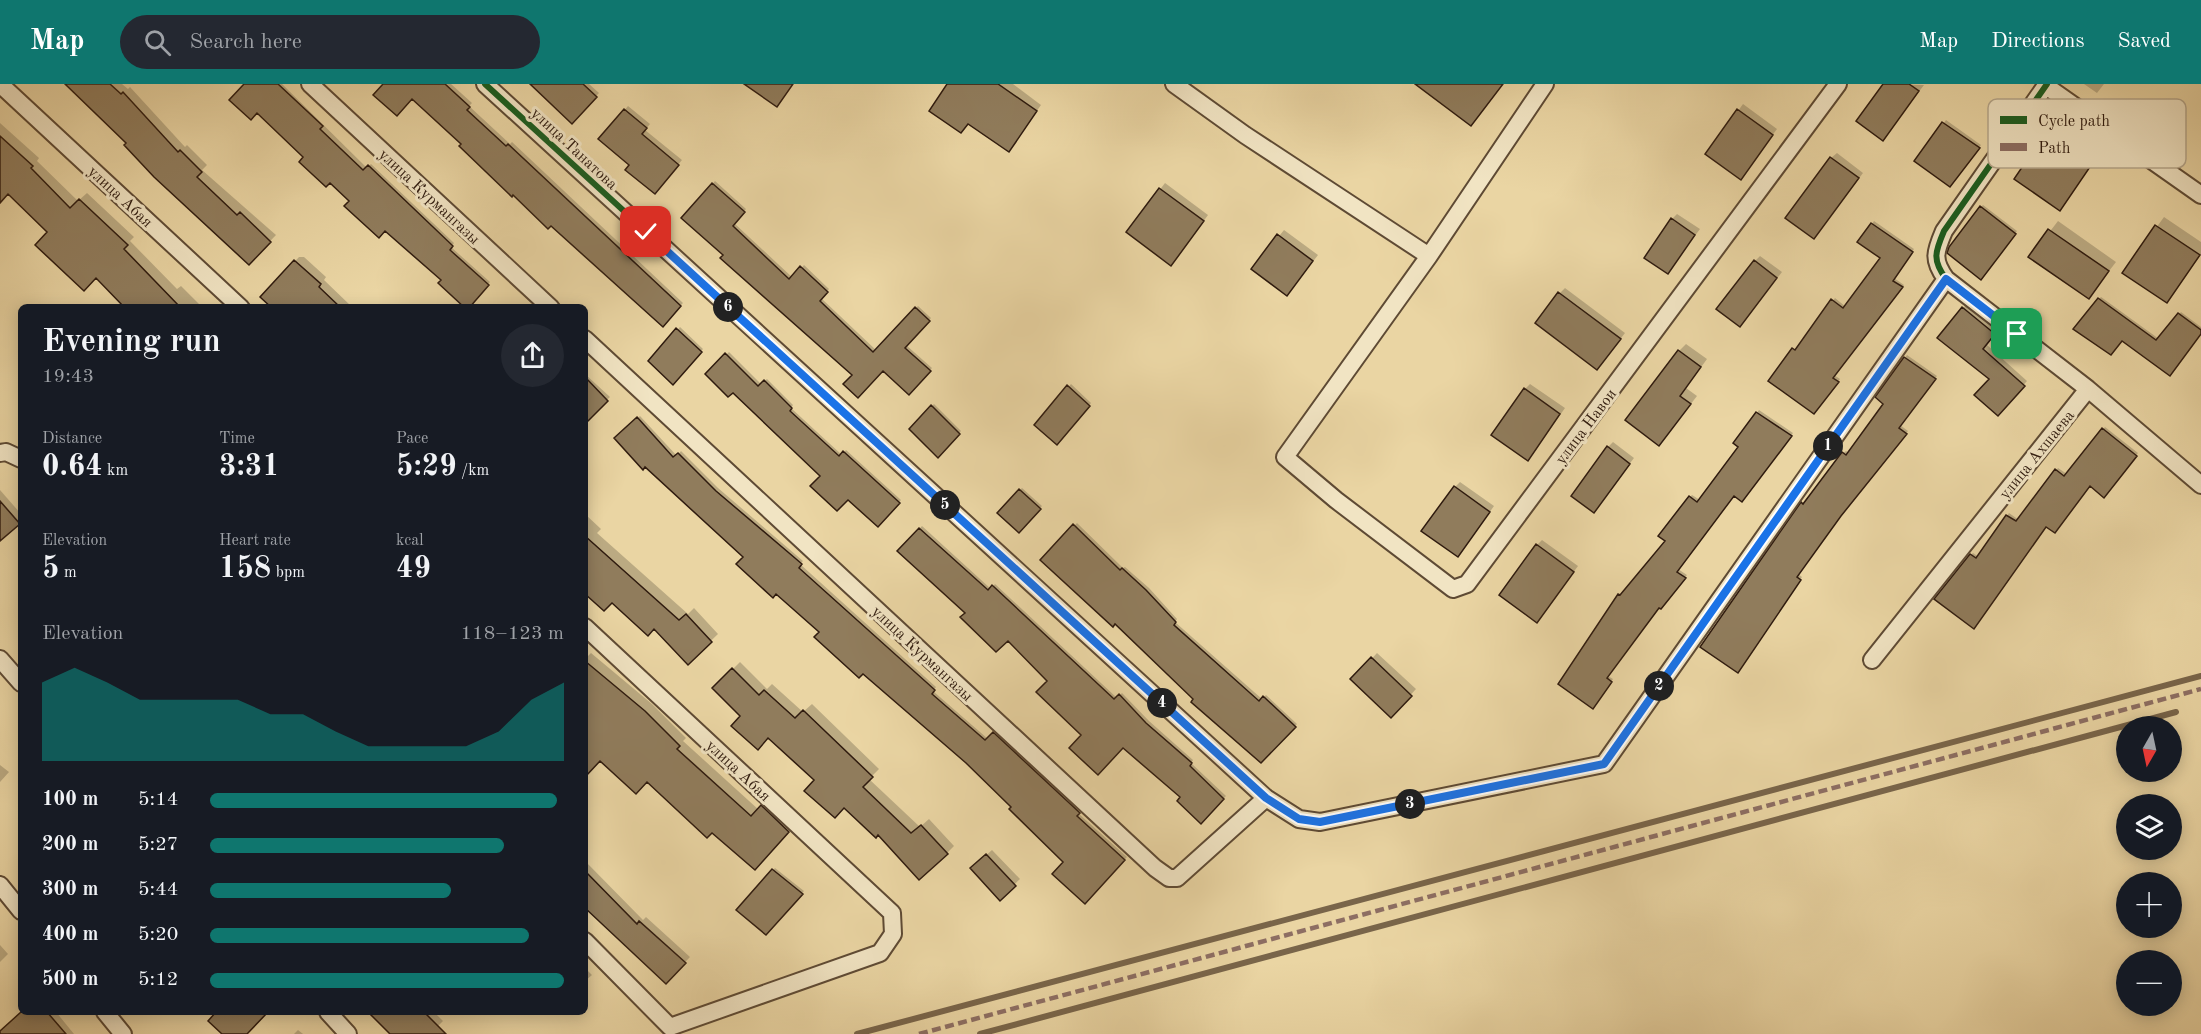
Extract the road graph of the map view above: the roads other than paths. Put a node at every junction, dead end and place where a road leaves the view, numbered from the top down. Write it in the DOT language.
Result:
graph roads {
  1 [pos="0,84"];
  2 [pos="310,84"];
  3 [pos="485,84"];
  4 [pos="1174,84"];
  5 [pos="1545,84"];
  6 [pos="1838,84"];
  7 [pos="2046,85"];
  8 [pos="2036,99"];
  9 [pos="2066,99"];
  10 [pos="1988,168"];
  11 [pos="2163,168"];
  12 [pos="2201,195"];
  13 [pos="1429,256"];
  14 [pos="1946,279"];
  15 [pos="237,304"];
  16 [pos="547,304"];
  17 [pos="588,342"];
  18 [pos="2088,389"];
  19 [pos="0,453"];
  20 [pos="18,458"];
  21 [pos="2201,485"];
  22 [pos="588,630"];
  23 [pos="0,659"];
  24 [pos="1872,660"];
  25 [pos="18,680"];
  26 [pos="1266,798"];
  27 [pos="0,885"];
  28 [pos="18,906"];
  29 [pos="588,944"];
  30 [pos="107,1015"];
  31 [pos="331,1015"];
  32 [pos="123,1034"];
  33 [pos="348,1034"];
  1 -- 15 [label="street, улица Абая"];
  2 -- 16 [label="street, улица Курмангазы"];
  3 -- 26 [label="street, улица Танатова"];
  4 -- 13 [label="street"];
  5 -- 13 [label="street"];
  6 -- 13 [label="street, улица Навои"];
  7 -- 8 [label="street"];
  7 -- 9 [label="street"];
  10 -- 14 [label="street"];
  11 -- 12 [label="street"];
  14 -- 18 [label="street"];
  14 -- 26 [label="street, улица Танатова"];
  17 -- 26 [label="street, улица Курмангазы"];
  18 -- 21 [label="street"];
  18 -- 24 [label="street, улица Ахшаева"];
  19 -- 20 [label="street"];
  22 -- 29 [label="street, улица Абая"];
  23 -- 25 [label="street"];
  27 -- 28 [label="street"];
  30 -- 32 [label="street"];
  31 -- 33 [label="street"];
}
